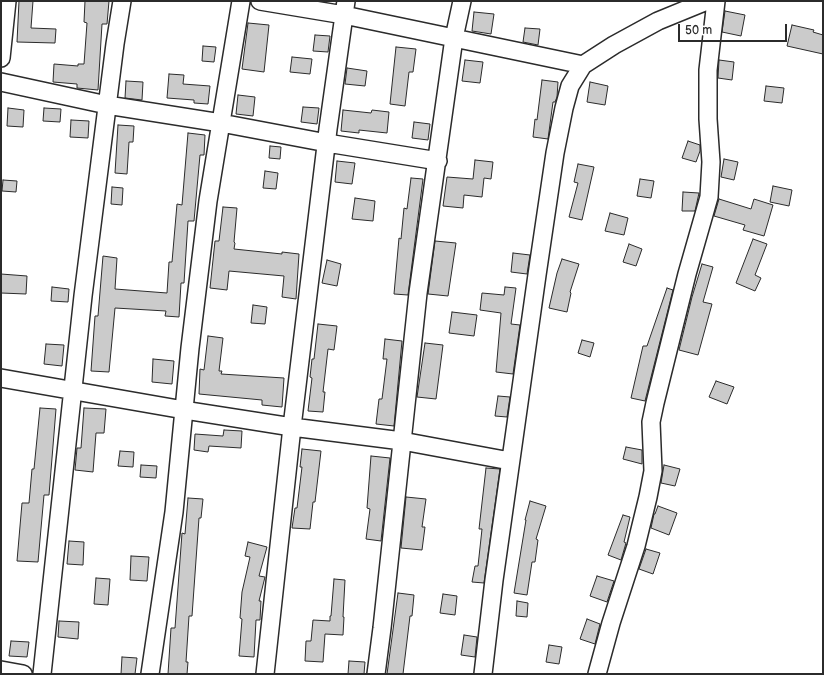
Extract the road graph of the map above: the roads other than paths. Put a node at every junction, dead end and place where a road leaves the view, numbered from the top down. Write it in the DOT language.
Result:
graph roads {
  1 [pos="7,1"];
  2 [pos="122,1"];
  3 [pos="241,1"];
  4 [pos="260,1"];
  5 [pos="462,1"];
  6 [pos="707,1"];
  7 [pos="716,1"];
  8 [pos="345,8"];
  9 [pos="454,38"];
  10 [pos="1,58"];
  11 [pos="583,65"];
  12 [pos="1,82"];
  13 [pos="107,105"];
  14 [pos="221,123"];
  15 [pos="327,143"];
  16 [pos="438,161"];
  17 [pos="1,378"];
  18 [pos="72,391"];
  19 [pos="184,410"];
  20 [pos="292,427"];
  21 [pos="402,441"];
  22 [pos="510,461"];
  23 [pos="1,670"];
  24 [pos="23,674"];
  25 [pos="42,674"];
  26 [pos="150,674"];
  27 [pos="265,674"];
  28 [pos="376,674"];
  29 [pos="484,674"];
  30 [pos="597,674"];
  1 -- 10 [label="street"];
  2 -- 13 [label="street"];
  3 -- 14 [label="street"];
  4 -- 8 [label="street"];
  5 -- 9 [label="street"];
  6 -- 11 [label="street"];
  7 -- 30 [label="street"];
  8 -- 9 [label="street"];
  8 -- 15 [label="street"];
  9 -- 11 [label="street"];
  9 -- 16 [label="street"];
  11 -- 22 [label="street"];
  12 -- 13 [label="street"];
  13 -- 14 [label="street"];
  13 -- 18 [label="street"];
  14 -- 15 [label="street"];
  14 -- 19 [label="street"];
  15 -- 16 [label="street"];
  15 -- 20 [label="street"];
  16 -- 21 [label="street"];
  17 -- 18 [label="street"];
  18 -- 19 [label="street"];
  18 -- 25 [label="street"];
  19 -- 20 [label="street"];
  19 -- 26 [label="street"];
  20 -- 21 [label="street"];
  20 -- 27 [label="street"];
  21 -- 22 [label="street"];
  21 -- 28 [label="street"];
  22 -- 29 [label="street"];
  23 -- 24 [label="street"];
}
